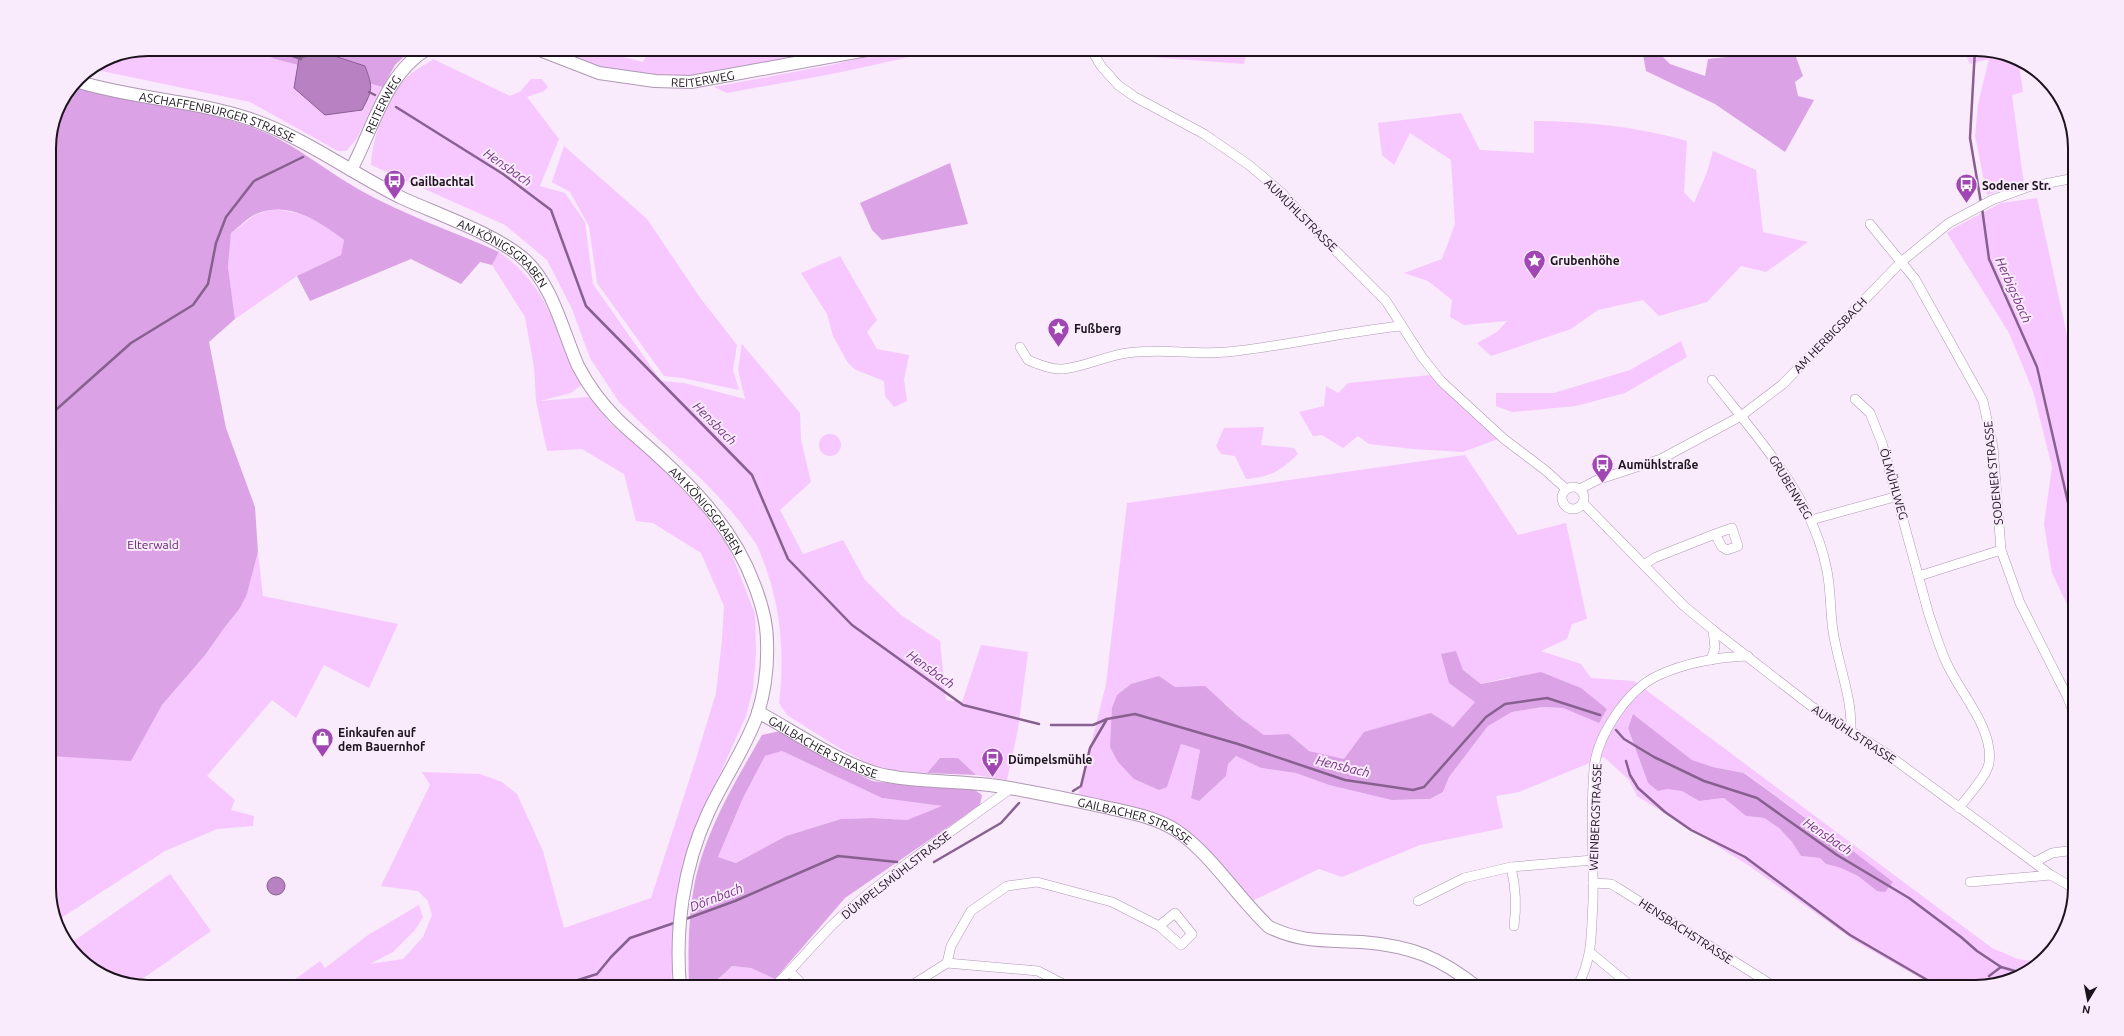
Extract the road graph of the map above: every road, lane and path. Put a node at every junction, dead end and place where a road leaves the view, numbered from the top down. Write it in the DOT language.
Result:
graph roads {
  1 [pos="416,56"];
  2 [pos="555,56"];
  3 [pos="834,56"];
  4 [pos="1095,56"];
  5 [pos="83,83"];
  6 [pos="351,170"];
  7 [pos="2068,179"];
  8 [pos="1870,224"];
  9 [pos="1901,262"];
  10 [pos="1402,326"];
  11 [pos="1020,346"];
  12 [pos="1712,380"];
  13 [pos="1855,399"];
  14 [pos="1740,416"];
  15 [pos="1566,488"];
  16 [pos="1580,489"];
  17 [pos="1898,496"];
  18 [pos="1583,503"];
  19 [pos="1811,520"];
  20 [pos="1715,534"];
  21 [pos="2001,550"];
  22 [pos="1644,565"];
  23 [pos="1919,576"];
  24 [pos="1713,630"];
  25 [pos="1748,656"];
  26 [pos="1711,660"];
  27 [pos="2068,698"];
  28 [pos="758,712"];
  29 [pos="1851,730"];
  30 [pos="1010,789"];
  31 [pos="1959,808"];
  32 [pos="2068,851"];
  33 [pos="1593,860"];
  34 [pos="2035,862"];
  35 [pos="1511,867"];
  36 [pos="2051,875"];
  37 [pos="1970,882"];
  38 [pos="1593,883"];
  39 [pos="2068,885"];
  40 [pos="1418,901"];
  41 [pos="1159,926"];
  42 [pos="1514,926"];
  43 [pos="1591,953"];
  44 [pos="947,963"];
  45 [pos="790,972"];
  46 [pos="680,980"];
  47 [pos="781,980"];
  48 [pos="798,980"];
  49 [pos="920,980"];
  50 [pos="1056,980"];
  51 [pos="1469,980"];
  52 [pos="1580,980"];
  53 [pos="1624,980"];
  54 [pos="1756,980"];
  1 -- 6 [label="street, REITERWEG"];
  2 -- 3 [label="street, REITERWEG"];
  4 -- 10 [label="street, AUMÜHLSTRASSE"];
  5 -- 6 [label="street, ASCHAFFENBURGER STRASSE"];
  6 -- 28 [label="street, AM KÖNIGSGRABEN"];
  7 -- 9 [label="street, AM HERBIGSBACH"];
  8 -- 9 [label="street, SODENER STRASSE"];
  9 -- 14 [label="street, AM HERBIGSBACH"];
  9 -- 21 [label="street, SODENER STRASSE"];
  10 -- 11 [label="street"];
  10 -- 15 [label="street, AUMÜHLSTRASSE"];
  12 -- 14 [label="street, GRUBENWEG"];
  13 -- 17 [label="street, ÖLMÜHLWEG"];
  14 -- 16 [label="street, AM HERBIGSBACH"];
  14 -- 19 [label="street, GRUBENWEG"];
  15 -- 16 [label="street"];
  15 -- 18 [label="street"];
  16 -- 18 [label="street"];
  17 -- 19 [label="street"];
  17 -- 23 [label="street, ÖLMÜHLWEG"];
  18 -- 22 [label="street, AUMÜHLSTRASSE"];
  19 -- 29 [label="street, GRUBENWEG"];
  20 -- 22 [label="street"];
  21 -- 23 [label="street"];
  21 -- 27 [label="street, SODENER STRASSE"];
  22 -- 24 [label="street, AUMÜHLSTRASSE"];
  23 -- 31 [label="street, ÖLMÜHLWEG"];
  24 -- 25 [label="street, AUMÜHLSTRASSE"];
  24 -- 26 [label="street"];
  25 -- 26 [label="street, WEINBERGSTRASSE"];
  25 -- 29 [label="street, AUMÜHLSTRASSE"];
  26 -- 33 [label="street, WEINBERGSTRASSE"];
  28 -- 30 [label="street, GAILBACHER STRASSE"];
  28 -- 46 [label="street, AM KÖNIGSGRABEN"];
  29 -- 31 [label="street, AUMÜHLSTRASSE"];
  30 -- 45 [label="street, DÜMPELSMÜHLSTRASSE"];
  30 -- 51 [label="street, GAILBACHER STRASSE"];
  31 -- 34 [label="street, AUMÜHLSTRASSE"];
  32 -- 34 [label="street"];
  33 -- 35 [label="street"];
  33 -- 38 [label="street, WEINBERGSTRASSE"];
  34 -- 36 [label="street, AUMÜHLSTRASSE"];
  35 -- 40 [label="street"];
  35 -- 42 [label="street"];
  36 -- 37 [label="street"];
  36 -- 39 [label="street, AUMÜHLSTRASSE"];
  38 -- 43 [label="street, WEINBERGSTRASSE"];
  38 -- 54 [label="street, HENSBACHSTRASSE"];
  41 -- 44 [label="street"];
  43 -- 52 [label="street, WEINBERGSTRASSE"];
  43 -- 53 [label="street"];
  44 -- 49 [label="street"];
  44 -- 50 [label="street"];
  45 -- 47 [label="street, DÜMPELSMÜHLSTRASSE"];
  45 -- 48 [label="street"];
}
